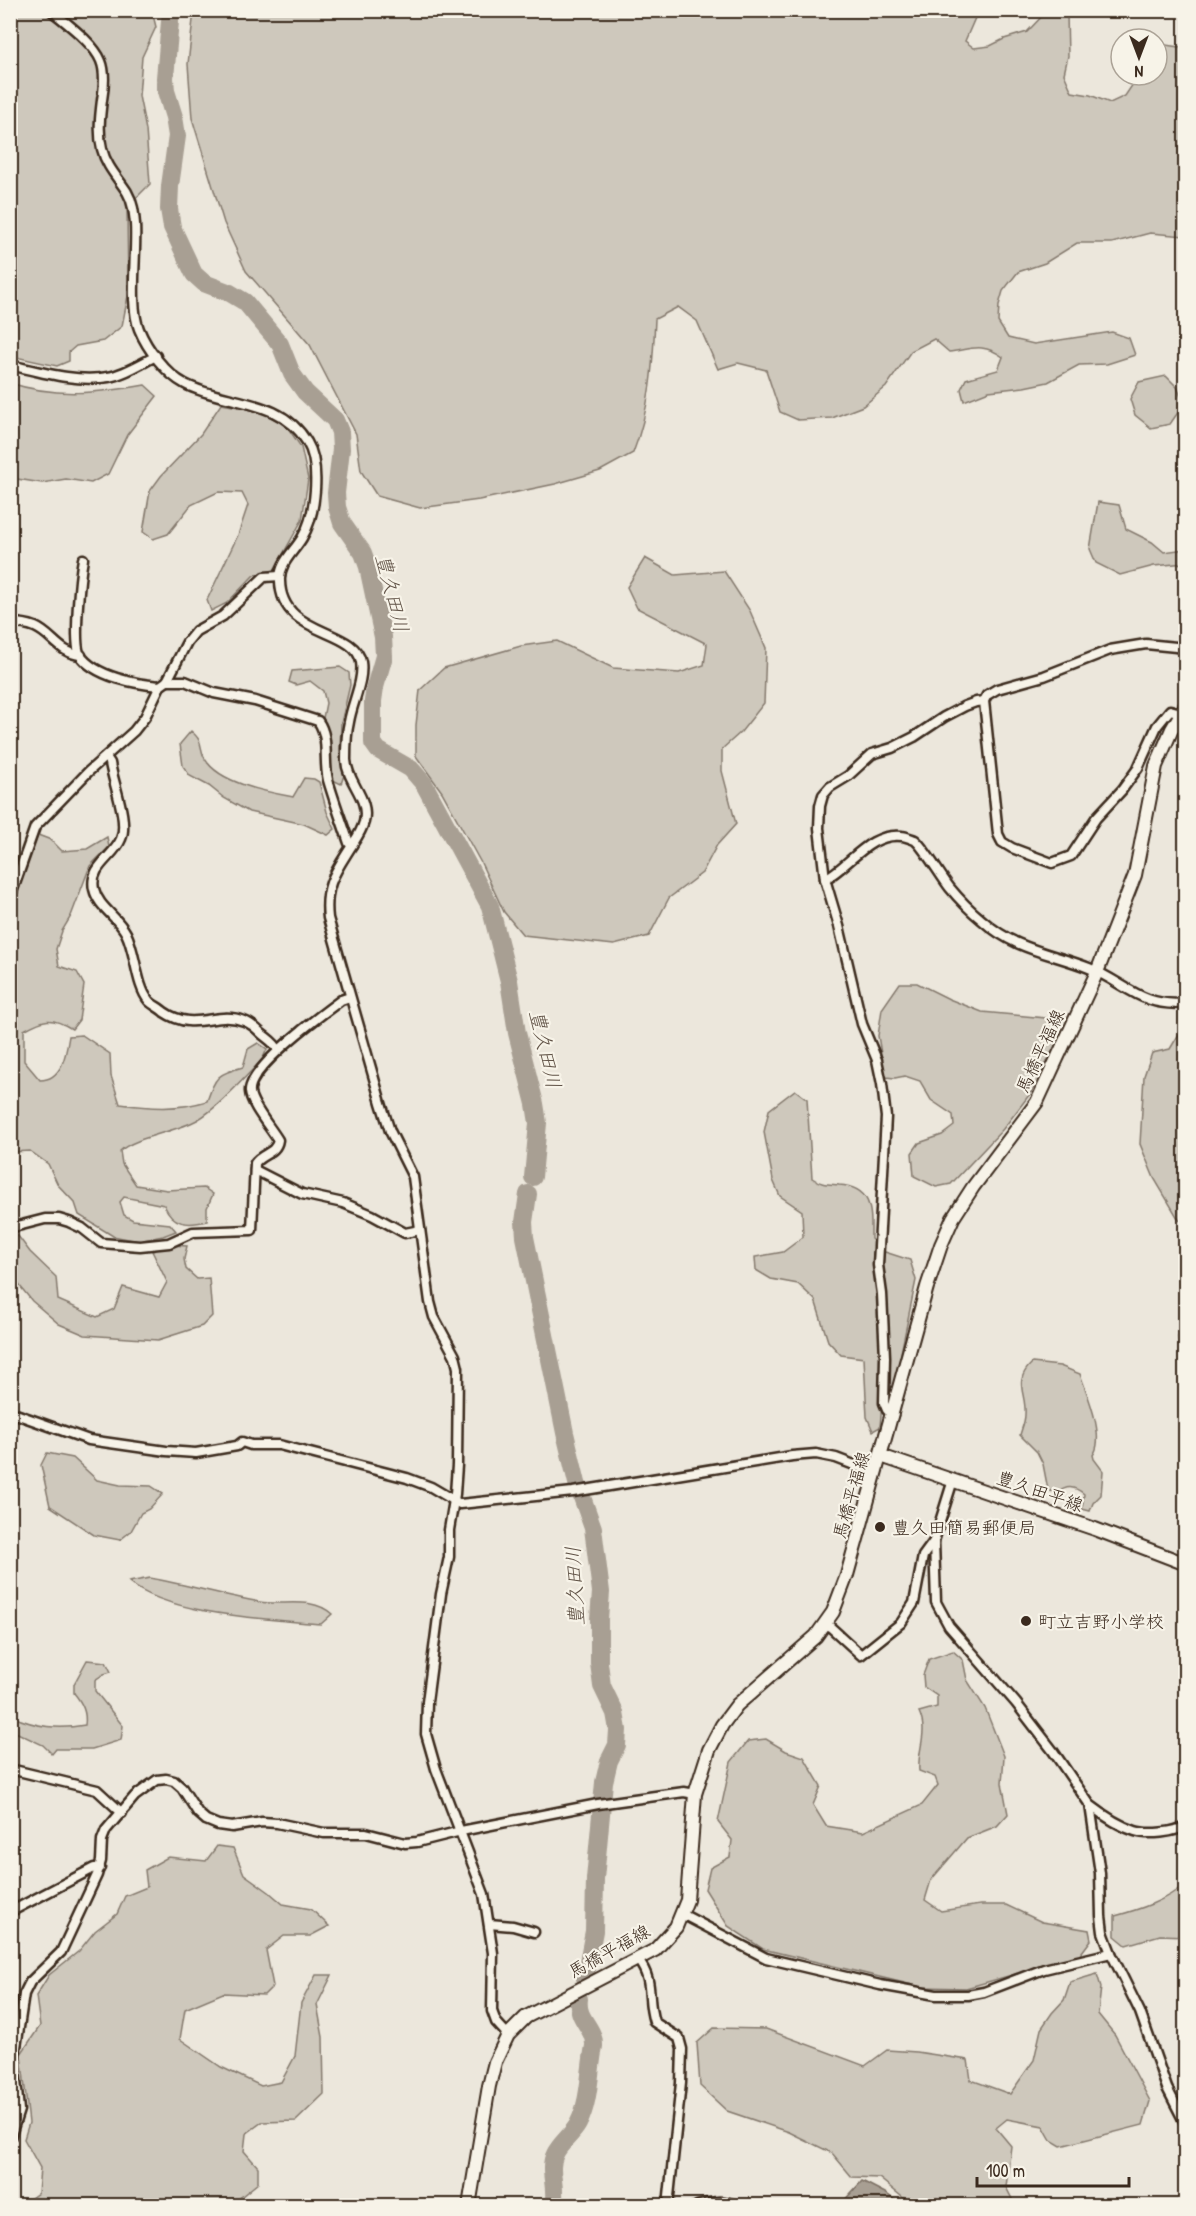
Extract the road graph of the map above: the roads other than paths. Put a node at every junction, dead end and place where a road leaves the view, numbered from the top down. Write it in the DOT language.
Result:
graph roads {
  1 [pos="51,10"];
  2 [pos="156,356"];
  3 [pos="10,365"];
  4 [pos="82,559"];
  5 [pos="280,576"];
  6 [pos="10,623"];
  7 [pos="1185,648"];
  8 [pos="81,655"];
  9 [pos="164,683"];
  10 [pos="984,701"];
  11 [pos="1183,709"];
  12 [pos="106,757"];
  13 [pos="352,845"];
  14 [pos="825,879"];
  15 [pos="10,898"];
  16 [pos="1097,972"];
  17 [pos="350,997"];
  18 [pos="1185,1003"];
  19 [pos="278,1050"];
  20 [pos="255,1170"];
  21 [pos="10,1227"];
  22 [pos="420,1230"];
  23 [pos="10,1412"];
  24 [pos="892,1415"];
  25 [pos="881,1456"];
  26 [pos="875,1473"];
  27 [pos="953,1480"];
  28 [pos="453,1501"];
  29 [pos="934,1541"];
  30 [pos="1185,1564"];
  31 [pos="825,1623"];
  32 [pos="10,1769"];
  33 [pos="695,1794"];
  34 [pos="1090,1805"];
  35 [pos="122,1813"];
  36 [pos="1185,1825"];
  37 [pos="461,1831"];
  38 [pos="100,1868"];
  39 [pos="10,1912"];
  40 [pos="682,1914"];
  41 [pos="489,1923"];
  42 [pos="534,1932"];
  43 [pos="1111,1953"];
  44 [pos="638,1960"];
  45 [pos="508,2035"];
  46 [pos="1185,2125"];
  47 [pos="10,2139"];
  48 [pos="469,2205"];
  49 [pos="668,2205"];
  50 [pos="697,2205"];
  51 [pos="736,2205"];
  1 -- 2 [label="street"];
  2 -- 3 [label="street"];
  2 -- 5 [label="street"];
  4 -- 8 [label="street"];
  5 -- 9 [label="street"];
  5 -- 13 [label="street"];
  6 -- 8 [label="street"];
  7 -- 10 [label="street"];
  8 -- 9 [label="street"];
  9 -- 12 [label="street"];
  9 -- 13 [label="street"];
  10 -- 11 [label="street"];
  10 -- 14 [label="street"];
  11 -- 16 [label="main road, 馬橋平福線"];
  12 -- 15 [label="street"];
  12 -- 19 [label="street"];
  13 -- 17 [label="street"];
  14 -- 16 [label="street"];
  14 -- 24 [label="street"];
  16 -- 18 [label="street"];
  16 -- 24 [label="main road, 馬橋平福線"];
  17 -- 19 [label="street"];
  17 -- 22 [label="street"];
  19 -- 20 [label="street"];
  20 -- 21 [label="street"];
  20 -- 22 [label="street"];
  22 -- 28 [label="street"];
  23 -- 28 [label="street"];
  24 -- 25 [label="main road, 馬橋平福線"];
  25 -- 26 [label="main road, 馬橋平福線"];
  25 -- 27 [label="main road, 豊久田平線"];
  26 -- 28 [label="street"];
  26 -- 31 [label="main road, 馬橋平福線"];
  27 -- 29 [label="street"];
  27 -- 30 [label="main road, 豊久田平線"];
  28 -- 37 [label="street"];
  29 -- 31 [label="street"];
  29 -- 34 [label="street"];
  31 -- 33 [label="main road, 馬橋平福線"];
  32 -- 35 [label="street"];
  33 -- 37 [label="street"];
  33 -- 40 [label="main road, 馬橋平福線"];
  34 -- 36 [label="street"];
  34 -- 43 [label="street"];
  35 -- 37 [label="street"];
  35 -- 38 [label="street"];
  37 -- 41 [label="street"];
  38 -- 39 [label="street"];
  38 -- 47 [label="street"];
  40 -- 43 [label="street"];
  40 -- 44 [label="main road, 馬橋平福線"];
  41 -- 42 [label="street"];
  41 -- 45 [label="street"];
  43 -- 46 [label="street"];
  44 -- 45 [label="main road, 馬橋平福線"];
  44 -- 49 [label="street"];
  45 -- 48 [label="main road, 馬橋平福線"];
  50 -- 51 [label="street"];
}
